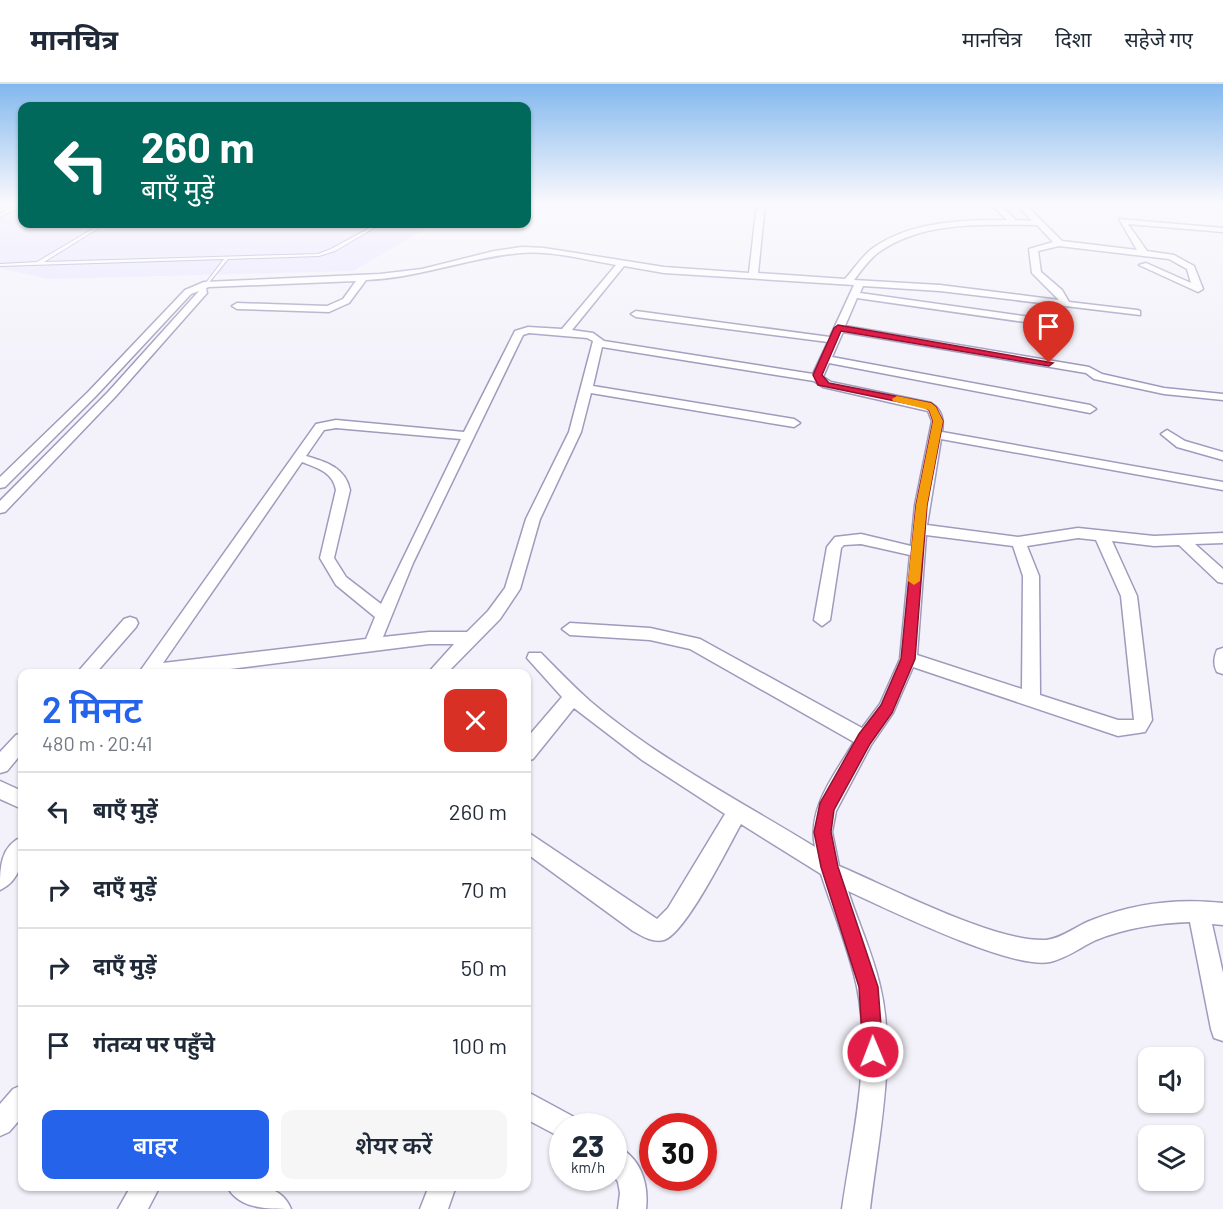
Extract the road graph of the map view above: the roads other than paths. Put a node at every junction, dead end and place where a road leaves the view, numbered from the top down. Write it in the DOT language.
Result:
graph roads {
  1 [pos="50,256"];
  2 [pos="272,256"];
  3 [pos="484,256"];
  4 [pos="572,256"];
  5 [pos="755,256"];
  6 [pos="871,256"];
  7 [pos="1034,256"];
  8 [pos="1166,256"];
  9 [pos="227,258"];
  10 [pos="622,263"];
  11 [pos="38,264"];
  12 [pos="0,265"];
  13 [pos="1143,265"];
  14 [pos="753,277"];
  15 [pos="363,278"];
  16 [pos="204,286"];
  17 [pos="854,286"];
  18 [pos="1066,304"];
  19 [pos="237,306"];
  20 [pos="1137,313"];
  21 [pos="636,314"];
  22 [pos="1059,324"];
  23 [pos="565,332"];
  24 [pos="836,334"];
  25 [pos="598,343"];
  26 [pos="824,359"];
  27 [pos="817,378"];
  28 [pos="587,389"];
  29 [pos="1223,397"];
  30 [pos="1090,409"];
  31 [pos="794,423"];
  32 [pos="935,434"];
  33 [pos="1167,434"];
  34 [pos="469,436"];
  35 [pos="1223,456"];
  36 [pos="298,457"];
  37 [pos="0,484"];
  38 [pos="1223,486"];
  39 [pos="0,509"];
  40 [pos="919,529"];
  41 [pos="1101,534"];
  42 [pos="1223,538"];
  43 [pos="1018,542"];
  44 [pos="1184,542"];
  45 [pos="917,552"];
  46 [pos="1223,578"];
  47 [pos="384,615"];
  48 [pos="822,620"];
  49 [pos="130,623"];
  50 [pos="570,629"];
  51 [pos="472,638"];
  52 [pos="372,644"];
  53 [pos="1223,656"];
  54 [pos="535,658"];
  55 [pos="908,659"];
  56 [pos="1223,668"];
  57 [pos="89,669"];
  58 [pos="150,669"];
  59 [pos="178,669"];
  60 [pos="440,669"];
  61 [pos="574,696"];
  62 [pos="1031,700"];
  63 [pos="865,739"];
  64 [pos="18,745"];
  65 [pos="531,747"];
  66 [pos="0,765"];
  67 [pos="0,790"];
  68 [pos="18,798"];
  69 [pos="739,810"];
  70 [pos="531,845"];
  71 [pos="18,853"];
  72 [pos="830,870"];
  73 [pos="0,879"];
  74 [pos="1199,912"];
  75 [pos="1223,914"];
  76 [pos="1223,1029"];
  77 [pos="18,1103"];
  78 [pos="531,1107"];
  79 [pos="549,1117"];
  80 [pos="0,1123"];
  81 [pos="627,1169"];
  82 [pos="144,1191"];
  83 [pos="248,1191"];
  84 [pos="441,1191"];
  85 [pos="132,1209"];
  86 [pos="277,1209"];
  87 [pos="434,1209"];
  88 [pos="632,1209"];
  89 [pos="856,1209"];
  1 -- 11 [label="lane"];
  2 -- 9 [label="lane"];
  3 -- 15 [label="street"];
  4 -- 10 [label="street"];
  5 -- 14 [label="street"];
  6 -- 17 [label="street"];
  7 -- 18 [label="street"];
  8 -- 13 [label="street"];
  9 -- 11 [label="lane"];
  9 -- 16 [label="lane"];
  10 -- 14 [label="street"];
  10 -- 23 [label="street"];
  11 -- 12 [label="lane"];
  14 -- 17 [label="street"];
  15 -- 16 [label="street"];
  15 -- 19 [label="street"];
  16 -- 37 [label="street"];
  16 -- 39 [label="street"];
  17 -- 18 [label="street"];
  17 -- 22 [label="street"];
  17 -- 24 [label="street"];
  18 -- 20 [label="street"];
  21 -- 24 [label="street"];
  23 -- 25 [label="street"];
  23 -- 34 [label="street"];
  24 -- 26 [label="street"];
  24 -- 29 [label="street"];
  25 -- 27 [label="street"];
  25 -- 28 [label="street"];
  26 -- 27 [label="street"];
  26 -- 30 [label="street"];
  27 -- 32 [label="street"];
  28 -- 31 [label="street"];
  28 -- 51 [label="street"];
  32 -- 38 [label="street"];
  32 -- 40 [label="street"];
  33 -- 35 [label="street"];
  34 -- 36 [label="street"];
  34 -- 47 [label="street"];
  36 -- 47 [label="street"];
  36 -- 58 [label="street"];
  40 -- 43 [label="street"];
  40 -- 45 [label="street"];
  41 -- 43 [label="street"];
  41 -- 44 [label="street"];
  41 -- 62 [label="street"];
  42 -- 44 [label="street"];
  43 -- 62 [label="street"];
  44 -- 46 [label="street"];
  45 -- 48 [label="street"];
  45 -- 55 [label="street"];
  47 -- 52 [label="street"];
  49 -- 57 [label="street"];
  50 -- 63 [label="street"];
  51 -- 52 [label="street"];
  51 -- 60 [label="street"];
  52 -- 59 [label="street"];
  53 -- 56 [label="street"];
  54 -- 61 [label="street"];
  55 -- 62 [label="street"];
  55 -- 63 [label="street"];
  61 -- 65 [label="street"];
  61 -- 69 [label="street"];
  63 -- 72 [label="street"];
  64 -- 66 [label="street"];
  67 -- 68 [label="street"];
  69 -- 70 [label="street"];
  69 -- 72 [label="street"];
  71 -- 73 [label="street"];
  72 -- 74 [label="street"];
  72 -- 89 [label="street"];
  74 -- 75 [label="street"];
  74 -- 76 [label="street"];
  77 -- 80 [label="street"];
  78 -- 79 [label="street"];
  81 -- 88 [label="street"];
  82 -- 85 [label="street"];
  83 -- 86 [label="street"];
  84 -- 87 [label="street"];
}
